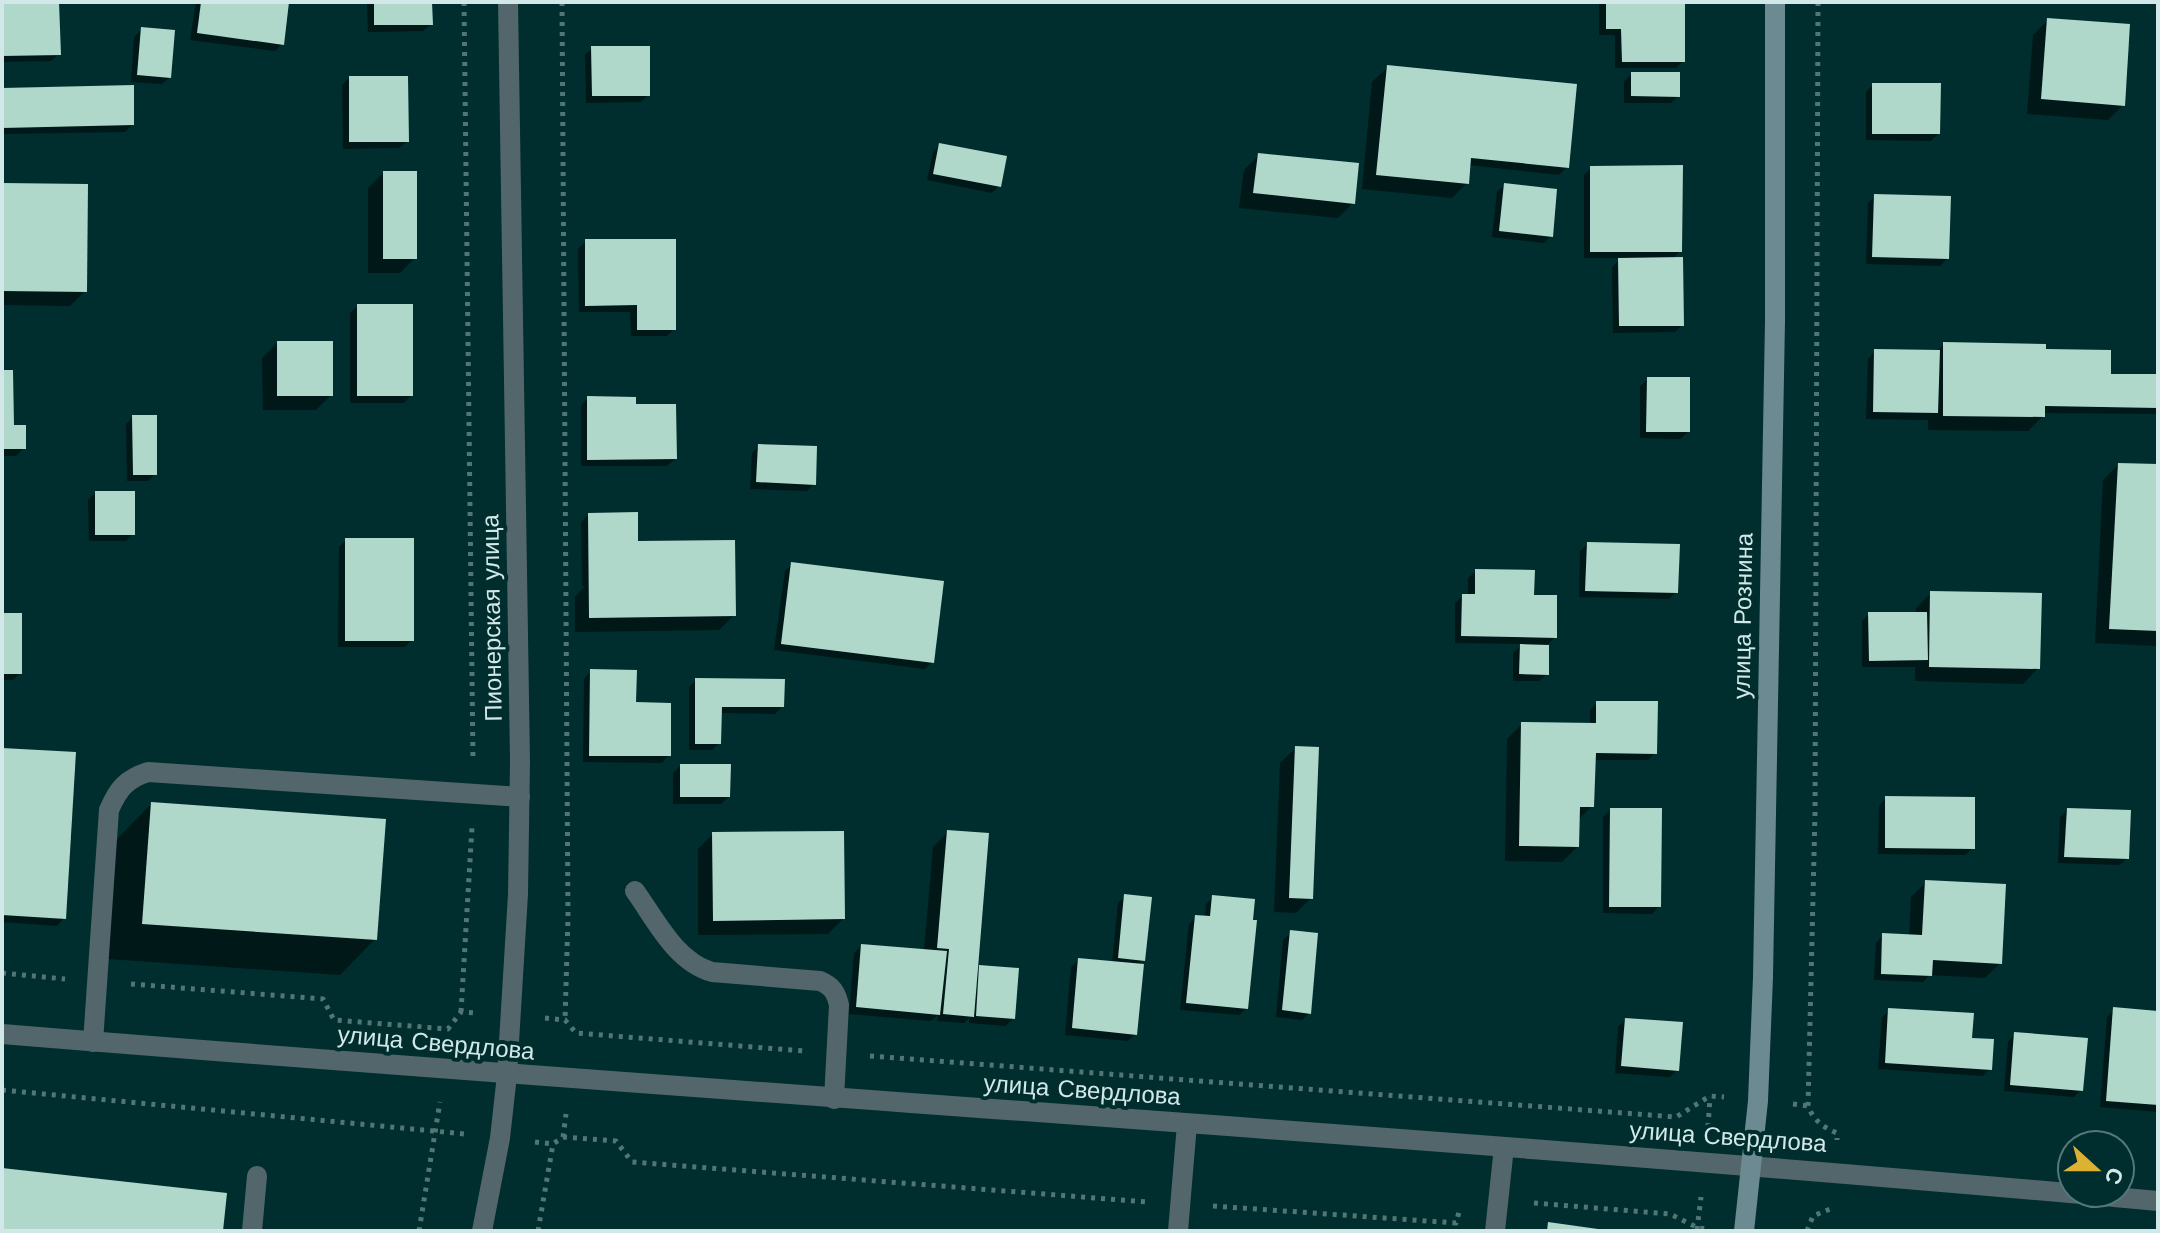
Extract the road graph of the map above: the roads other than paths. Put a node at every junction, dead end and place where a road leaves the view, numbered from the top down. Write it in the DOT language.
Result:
graph roads {
  1 [pos="508,2"];
  2 [pos="1775,2"];
  3 [pos="520,797"];
  4 [pos="635,891"];
  5 [pos="2,1034"];
  6 [pos="93,1042"];
  7 [pos="507,1075"];
  8 [pos="834,1099"];
  9 [pos="1187,1124"];
  10 [pos="1504,1147"];
  11 [pos="1752,1165"];
  12 [pos="257,1176"];
  13 [pos="2158,1201"];
  14 [pos="252,1231"];
  15 [pos="482,1231"];
  16 [pos="1178,1231"];
  17 [pos="1495,1231"];
  18 [pos="1744,1231"];
  1 -- 3 [label="street, Пионерская улица"];
  2 -- 11 [label="main road, улица Рознина"];
  3 -- 6 [label="street"];
  3 -- 7 [label="street, Пионерская улица"];
  4 -- 8 [label="street"];
  5 -- 6 [label="street, улица Свердлова"];
  6 -- 7 [label="street, улица Свердлова"];
  7 -- 8 [label="street, улица Свердлова"];
  7 -- 15 [label="street, Пионерская улица"];
  8 -- 9 [label="street, улица Свердлова"];
  9 -- 10 [label="street, улица Свердлова"];
  9 -- 16 [label="street"];
  10 -- 11 [label="street, улица Свердлова"];
  10 -- 17 [label="street"];
  11 -- 13 [label="street, улица Свердлова"];
  11 -- 18 [label="main road, улица Рознина"];
  12 -- 14 [label="street"];
}
